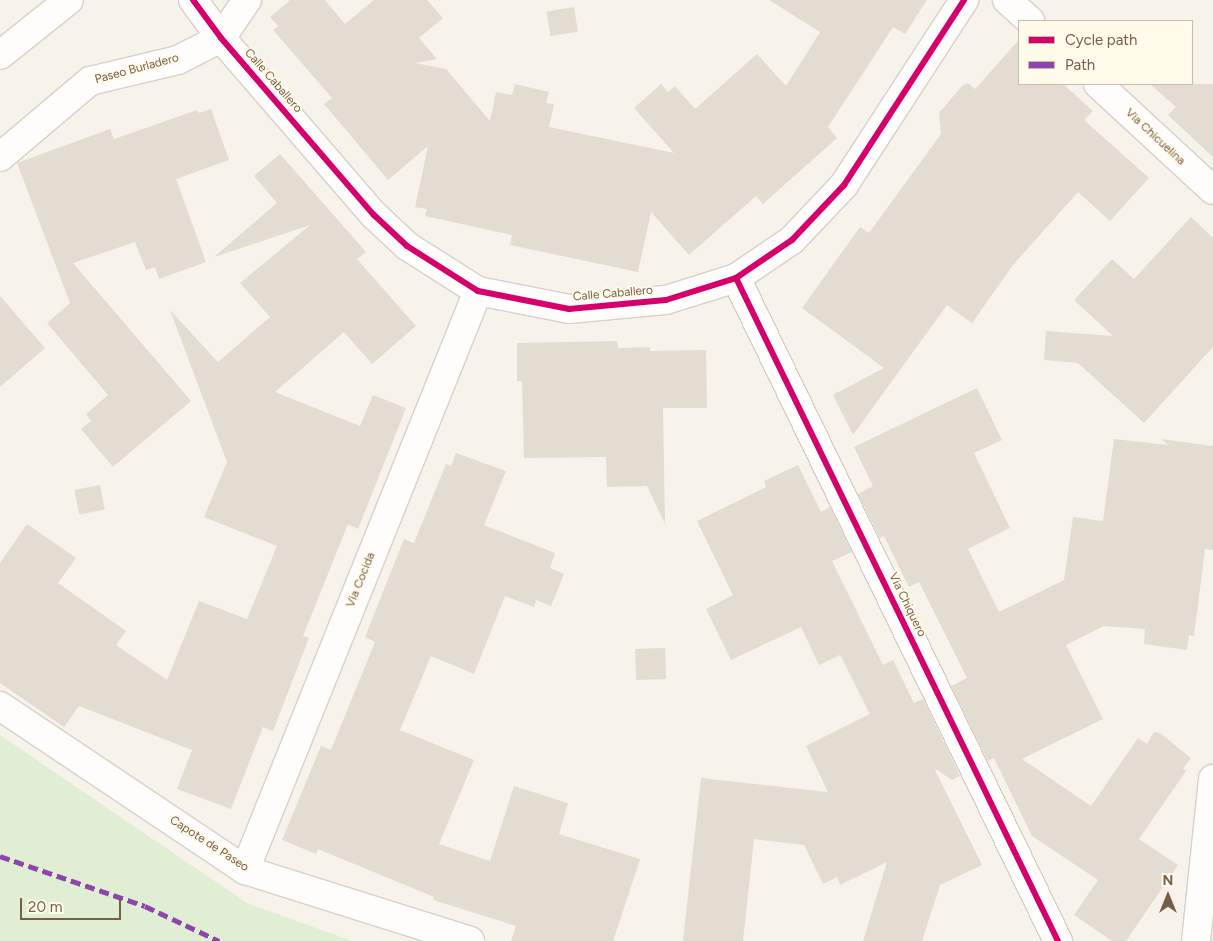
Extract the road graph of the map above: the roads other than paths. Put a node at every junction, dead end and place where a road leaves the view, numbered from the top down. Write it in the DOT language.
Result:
graph roads {
  1 [pos="69,0"];
  2 [pos="193,0"];
  3 [pos="247,0"];
  4 [pos="964,0"];
  5 [pos="1007,0"];
  6 [pos="1029,20"];
  7 [pos="221,38"];
  8 [pos="0,55"];
  9 [pos="1099,85"];
  10 [pos="0,157"];
  11 [pos="1213,190"];
  12 [pos="736,278"];
  13 [pos="478,291"];
  14 [pos="0,706"];
  15 [pos="1213,779"];
  16 [pos="245,870"];
  17 [pos="470,941"];
  18 [pos="1058,941"];
  19 [pos="1196,941"];
  1 -- 8 [label="street"];
  2 -- 7 [label="street, Calle Caballero"];
  3 -- 7 [label="street, Paseo Burladero"];
  4 -- 12 [label="street, Calle Caballero"];
  5 -- 6 [label="street"];
  7 -- 10 [label="street, Paseo Burladero"];
  7 -- 13 [label="street, Calle Caballero"];
  9 -- 11 [label="street, Via Chicuelina"];
  12 -- 13 [label="street, Calle Caballero"];
  12 -- 18 [label="street, Via Chiquero"];
  13 -- 16 [label="street, Via Cocida"];
  14 -- 16 [label="street, Capote de Paseo"];
  15 -- 19 [label="street"];
  16 -- 17 [label="street, Capote de Paseo"];
}
